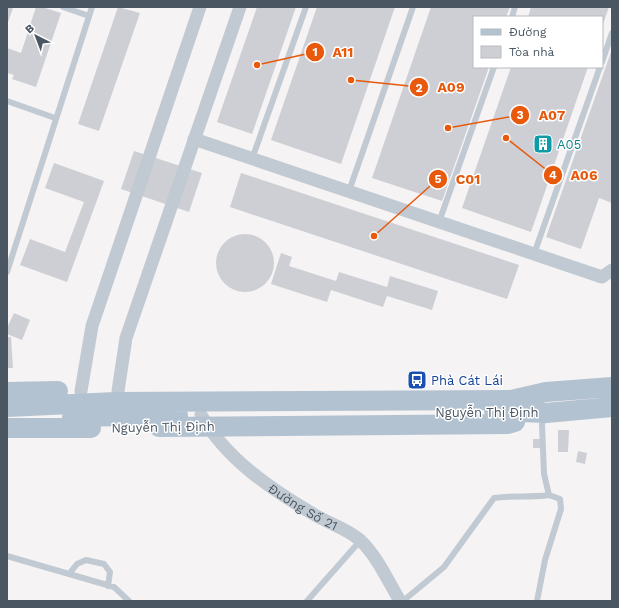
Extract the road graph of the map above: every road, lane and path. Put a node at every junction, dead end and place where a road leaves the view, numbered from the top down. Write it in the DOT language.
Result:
graph roads {
  1 [pos="63,7"];
  2 [pos="92,7"];
  3 [pos="200,7"];
  4 [pos="240,7"];
  5 [pos="306,7"];
  6 [pos="413,7"];
  7 [pos="89,16"];
  8 [pos="612,33"];
  9 [pos="603,59"];
  10 [pos="494,68"];
  11 [pos="600,68"];
  12 [pos="7,101"];
  13 [pos="55,118"];
  14 [pos="194,139"];
  15 [pos="252,159"];
  16 [pos="349,192"];
  17 [pos="439,222"];
  18 [pos="534,254"];
  19 [pos="612,270"];
  20 [pos="7,272"];
  21 [pos="612,387"];
  22 [pos="7,392"];
  23 [pos="546,392"];
  24 [pos="7,406"];
  25 [pos="612,407"];
  26 [pos="116,409"];
  27 [pos="78,410"];
  28 [pos="546,413"];
  29 [pos="7,419"];
  30 [pos="204,421"];
  31 [pos="7,428"];
  32 [pos="549,495"];
  33 [pos="360,541"];
  34 [pos="7,556"];
  35 [pos="68,574"];
  36 [pos="108,586"];
  37 [pos="129,601"];
  38 [pos="308,601"];
  39 [pos="402,601"];
  40 [pos="537,601"];
  1 -- 7 [label="lane"];
  2 -- 7 [label="lane"];
  3 -- 27 [label="street"];
  4 -- 14 [label="street"];
  5 -- 15 [label="lane"];
  6 -- 16 [label="lane"];
  7 -- 13 [label="lane"];
  8 -- 9 [label="lane"];
  10 -- 17 [label="lane"];
  11 -- 18 [label="lane"];
  12 -- 13 [label="lane"];
  13 -- 20 [label="lane"];
  14 -- 15 [label="street"];
  14 -- 26 [label="street"];
  15 -- 16 [label="street"];
  16 -- 17 [label="street"];
  17 -- 18 [label="street"];
  18 -- 19 [label="street"];
  21 -- 23 [label="main road, Nguyễn Thị Định"];
  22 -- 27 [label="main road, Nguyễn Thị Định"];
  23 -- 26 [label="main road, Nguyễn Thị Định"];
  23 -- 28 [label="main road"];
  24 -- 27 [label="main road, Nguyễn Thị Định"];
  25 -- 28 [label="main road, Nguyễn Thị Định"];
  26 -- 27 [label="main road, Nguyễn Thị Định"];
  26 -- 27 [label="main road, Nguyễn Thị Định"];
  26 -- 30 [label="main road, Nguyễn Thị Định"];
  27 -- 29 [label="main road, Nguyễn Thị Định"];
  27 -- 31 [label="main road, Nguyễn Thị Định"];
  28 -- 30 [label="main road, Nguyễn Thị Định"];
  28 -- 32 [label="lane"];
  30 -- 33 [label="street, Đường Số 21"];
  32 -- 39 [label="lane"];
  32 -- 40 [label="lane"];
  33 -- 38 [label="lane"];
  33 -- 39 [label="street, Đường Số 21"];
  34 -- 35 [label="lane"];
  35 -- 36 [label="lane"];
  35 -- 36 [label="lane"];
  36 -- 37 [label="lane"];
}
